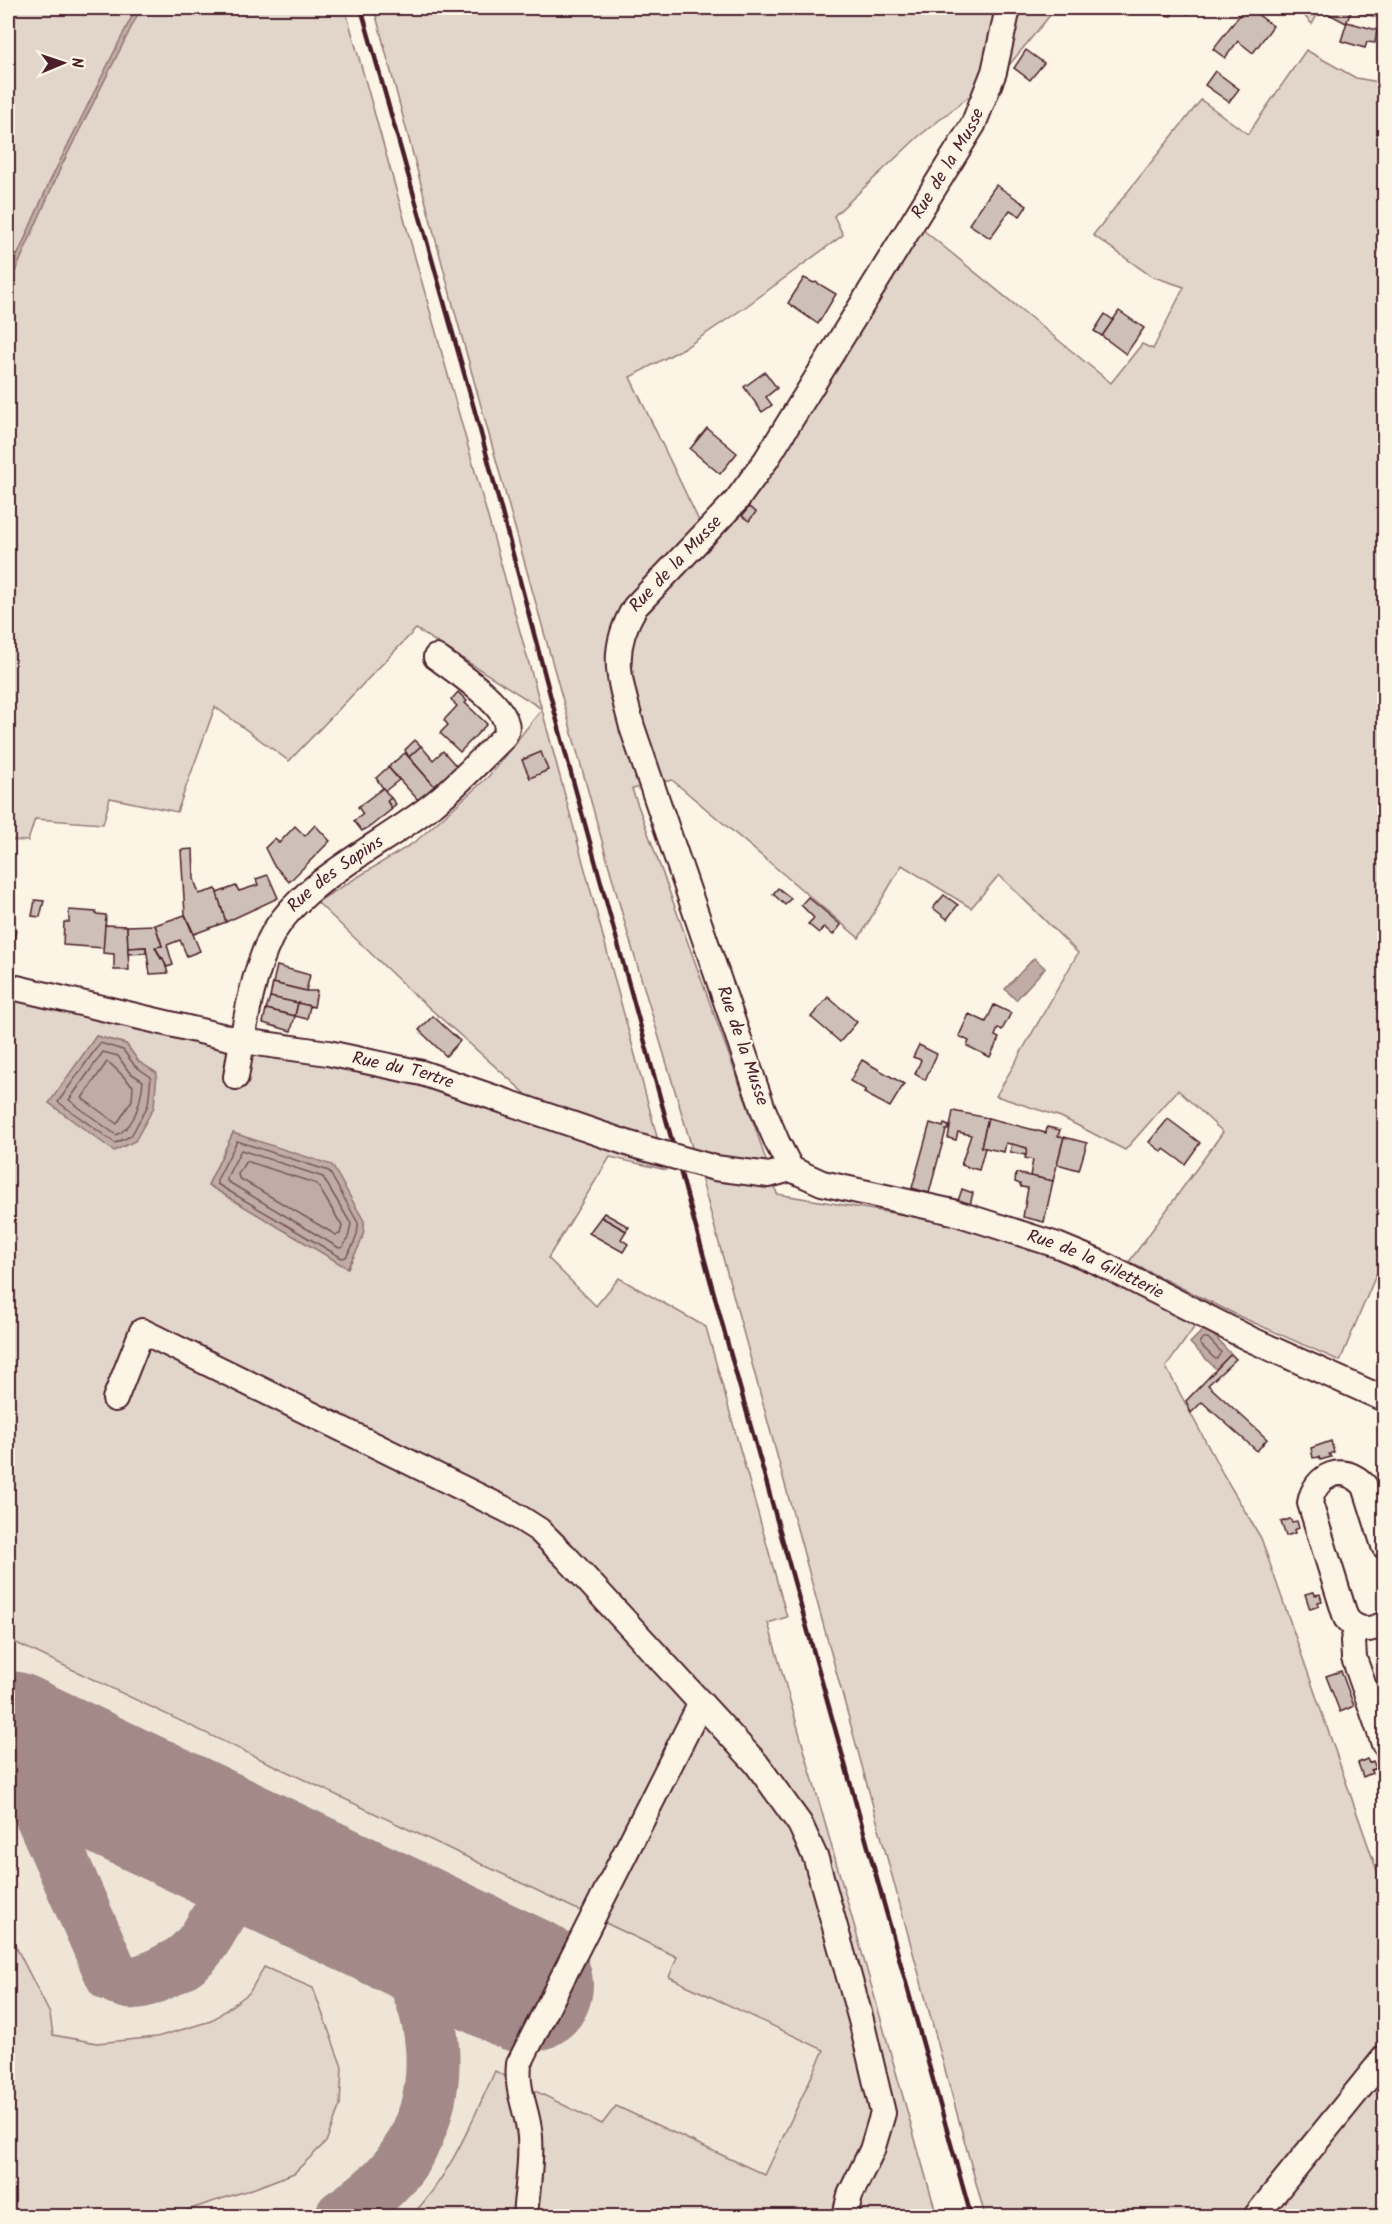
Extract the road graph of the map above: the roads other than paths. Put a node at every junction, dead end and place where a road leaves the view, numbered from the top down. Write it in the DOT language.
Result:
graph roads {
  1 [pos="1008,8"];
  2 [pos="436,657"];
  3 [pos="8,986"];
  4 [pos="243,1041"];
  5 [pos="236,1077"];
  6 [pos="791,1169"];
  7 [pos="115,1399"];
  8 [pos="1384,1399"];
  9 [pos="1384,1546"];
  10 [pos="1384,1624"];
  11 [pos="1357,1628"];
  12 [pos="1376,1695"];
  13 [pos="701,1703"];
  14 [pos="1384,1744"];
  15 [pos="1384,2058"];
  16 [pos="525,2217"];
  17 [pos="845,2217"];
  18 [pos="1256,2217"];
  1 -- 6 [label="street, Rue de la Musse"];
  2 -- 4 [label="street, Rue des Sapins"];
  3 -- 4 [label="street, Rue du Tertre"];
  4 -- 5 [label="street, Rue des Sapins"];
  4 -- 6 [label="street, Rue du Tertre, bridge"];
  6 -- 8 [label="street, Rue de la Giletterie"];
  7 -- 13 [label="street"];
  9 -- 11 [label="street"];
  10 -- 11 [label="street"];
  11 -- 12 [label="street"];
  12 -- 14 [label="street"];
  13 -- 16 [label="street"];
  13 -- 17 [label="street"];
  15 -- 18 [label="street"];
}
